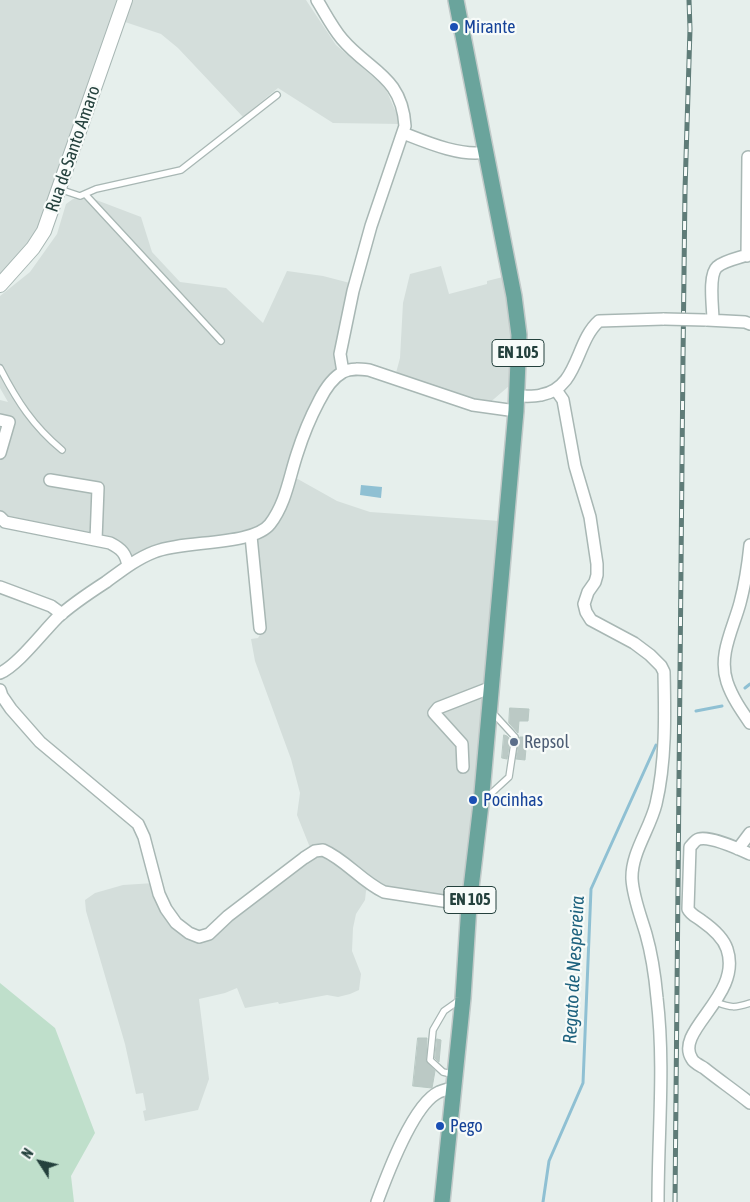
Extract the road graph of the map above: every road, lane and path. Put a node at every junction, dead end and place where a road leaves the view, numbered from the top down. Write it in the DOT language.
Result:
graph roads {
  1 [pos="125,0"];
  2 [pos="317,0"];
  3 [pos="456,0"];
  4 [pos="277,95"];
  5 [pos="403,133"];
  6 [pos="486,152"];
  7 [pos="748,157"];
  8 [pos="59,189"];
  9 [pos="85,194"];
  10 [pos="748,255"];
  11 [pos="0,285"];
  12 [pos="709,320"];
  13 [pos="750,324"];
  14 [pos="221,341"];
  15 [pos="0,368"];
  16 [pos="343,372"];
  17 [pos="556,390"];
  18 [pos="516,403"];
  19 [pos="0,420"];
  20 [pos="62,450"];
  21 [pos="0,453"];
  22 [pos="50,480"];
  23 [pos="0,517"];
  24 [pos="251,536"];
  25 [pos="96,540"];
  26 [pos="750,545"];
  27 [pos="128,566"];
  28 [pos="0,587"];
  29 [pos="62,614"];
  30 [pos="260,628"];
  31 [pos="0,673"];
  32 [pos="492,687"];
  33 [pos="0,690"];
  34 [pos="490,710"];
  35 [pos="750,723"];
  36 [pos="463,767"];
  37 [pos="481,804"];
  38 [pos="750,833"];
  39 [pos="738,849"];
  40 [pos="750,854"];
  41 [pos="469,905"];
  42 [pos="463,998"];
  43 [pos="716,1002"];
  44 [pos="750,1003"];
  45 [pos="455,1082"];
  46 [pos="750,1103"];
  47 [pos="377,1202"];
  48 [pos="442,1202"];
  49 [pos="658,1202"];
  1 -- 8 [label="street, Rua de Santo Amaro"];
  2 -- 5 [label="street"];
  3 -- 6 [label="main road, EN 105"];
  4 -- 9 [label="lane"];
  5 -- 6 [label="street"];
  5 -- 16 [label="street"];
  6 -- 18 [label="main road, EN 105"];
  7 -- 10 [label="street"];
  8 -- 9 [label="lane"];
  8 -- 11 [label="street, Rua de Santo Amaro"];
  9 -- 14 [label="lane"];
  10 -- 12 [label="street"];
  12 -- 13 [label="street"];
  12 -- 17 [label="street, bridge"];
  15 -- 20 [label="lane"];
  16 -- 18 [label="street"];
  16 -- 24 [label="street"];
  17 -- 18 [label="street"];
  17 -- 49 [label="street"];
  18 -- 32 [label="main road, EN 105"];
  19 -- 21 [label="street"];
  22 -- 25 [label="street"];
  23 -- 25 [label="street"];
  24 -- 27 [label="street"];
  24 -- 30 [label="street"];
  25 -- 27 [label="street"];
  26 -- 35 [label="street"];
  27 -- 29 [label="street"];
  28 -- 29 [label="street"];
  29 -- 31 [label="street"];
  32 -- 34 [label="main road, EN 105"];
  32 -- 36 [label="street"];
  33 -- 41 [label="street"];
  34 -- 37 [label="main road, EN 105"];
  34 -- 37 [label="lane"];
  37 -- 41 [label="main road, EN 105"];
  38 -- 39 [label="street"];
  39 -- 40 [label="street"];
  39 -- 43 [label="street"];
  41 -- 42 [label="main road, EN 105"];
  42 -- 45 [label="main road, EN 105"];
  42 -- 45 [label="lane"];
  43 -- 44 [label="lane"];
  43 -- 46 [label="street"];
  45 -- 47 [label="street"];
  45 -- 48 [label="main road, EN 105"];
}
